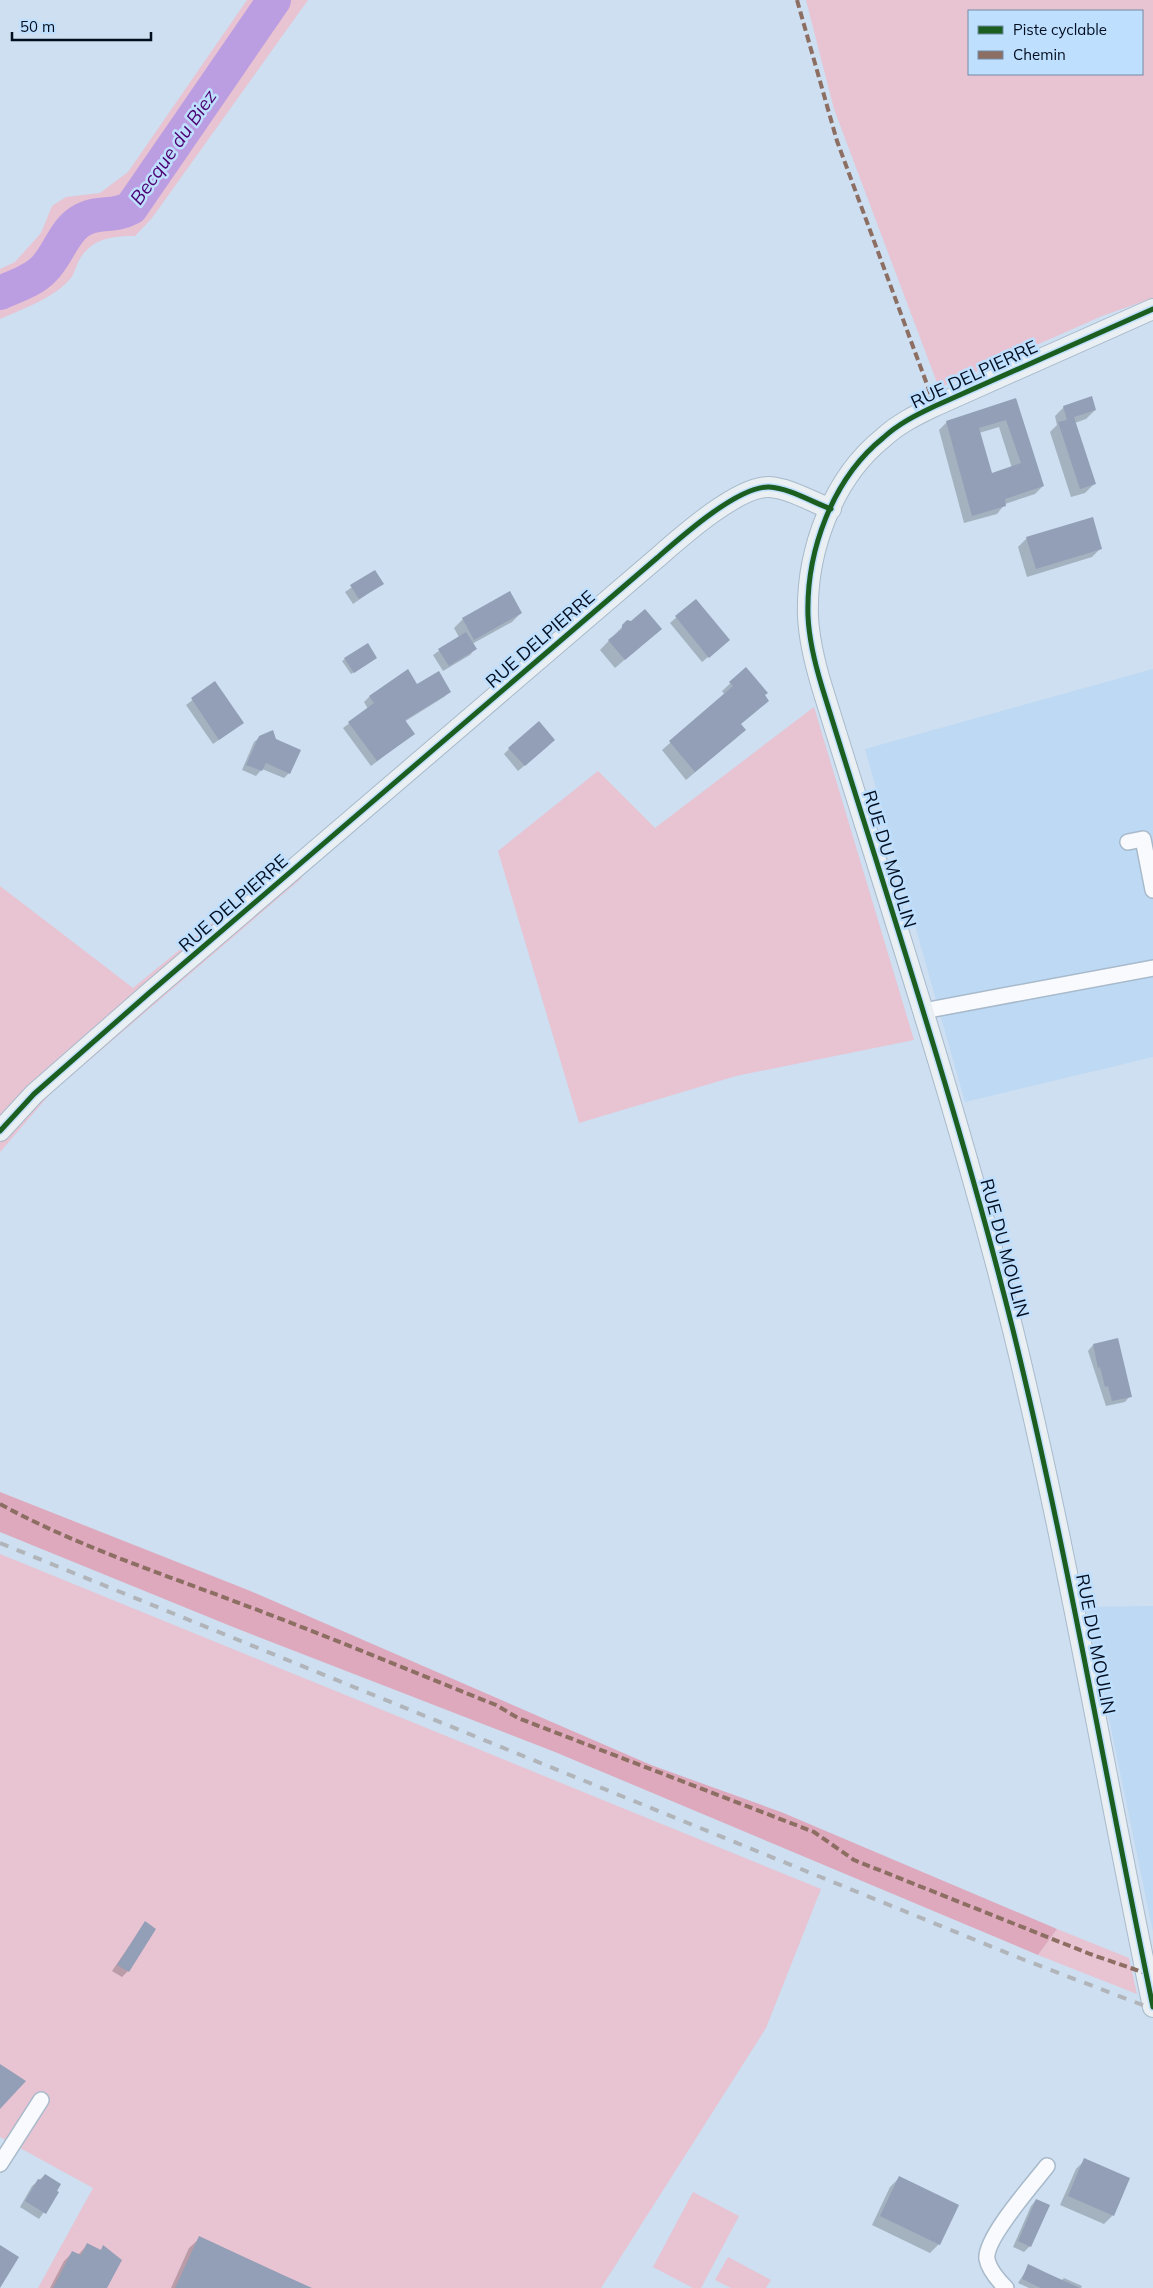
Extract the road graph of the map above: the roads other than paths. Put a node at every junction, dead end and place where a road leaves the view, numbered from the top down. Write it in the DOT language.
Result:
graph roads {
  1 [pos="1153,309"];
  2 [pos="831,509"];
  3 [pos="1128,842"];
  4 [pos="1153,890"];
  5 [pos="1153,968"];
  6 [pos="923,1011"];
  7 [pos="0,1131"];
  8 [pos="1153,2007"];
  9 [pos="41,2100"];
  10 [pos="0,2164"];
  11 [pos="1047,2166"];
  12 [pos="1006,2288"];
  1 -- 2 [label="street, RUE DELPIERRE"];
  2 -- 6 [label="street, RUE DU MOULIN"];
  2 -- 7 [label="street, RUE DELPIERRE"];
  3 -- 4 [label="street"];
  5 -- 6 [label="street"];
  6 -- 8 [label="street, RUE DU MOULIN"];
  9 -- 10 [label="street"];
  11 -- 12 [label="street"];
}
